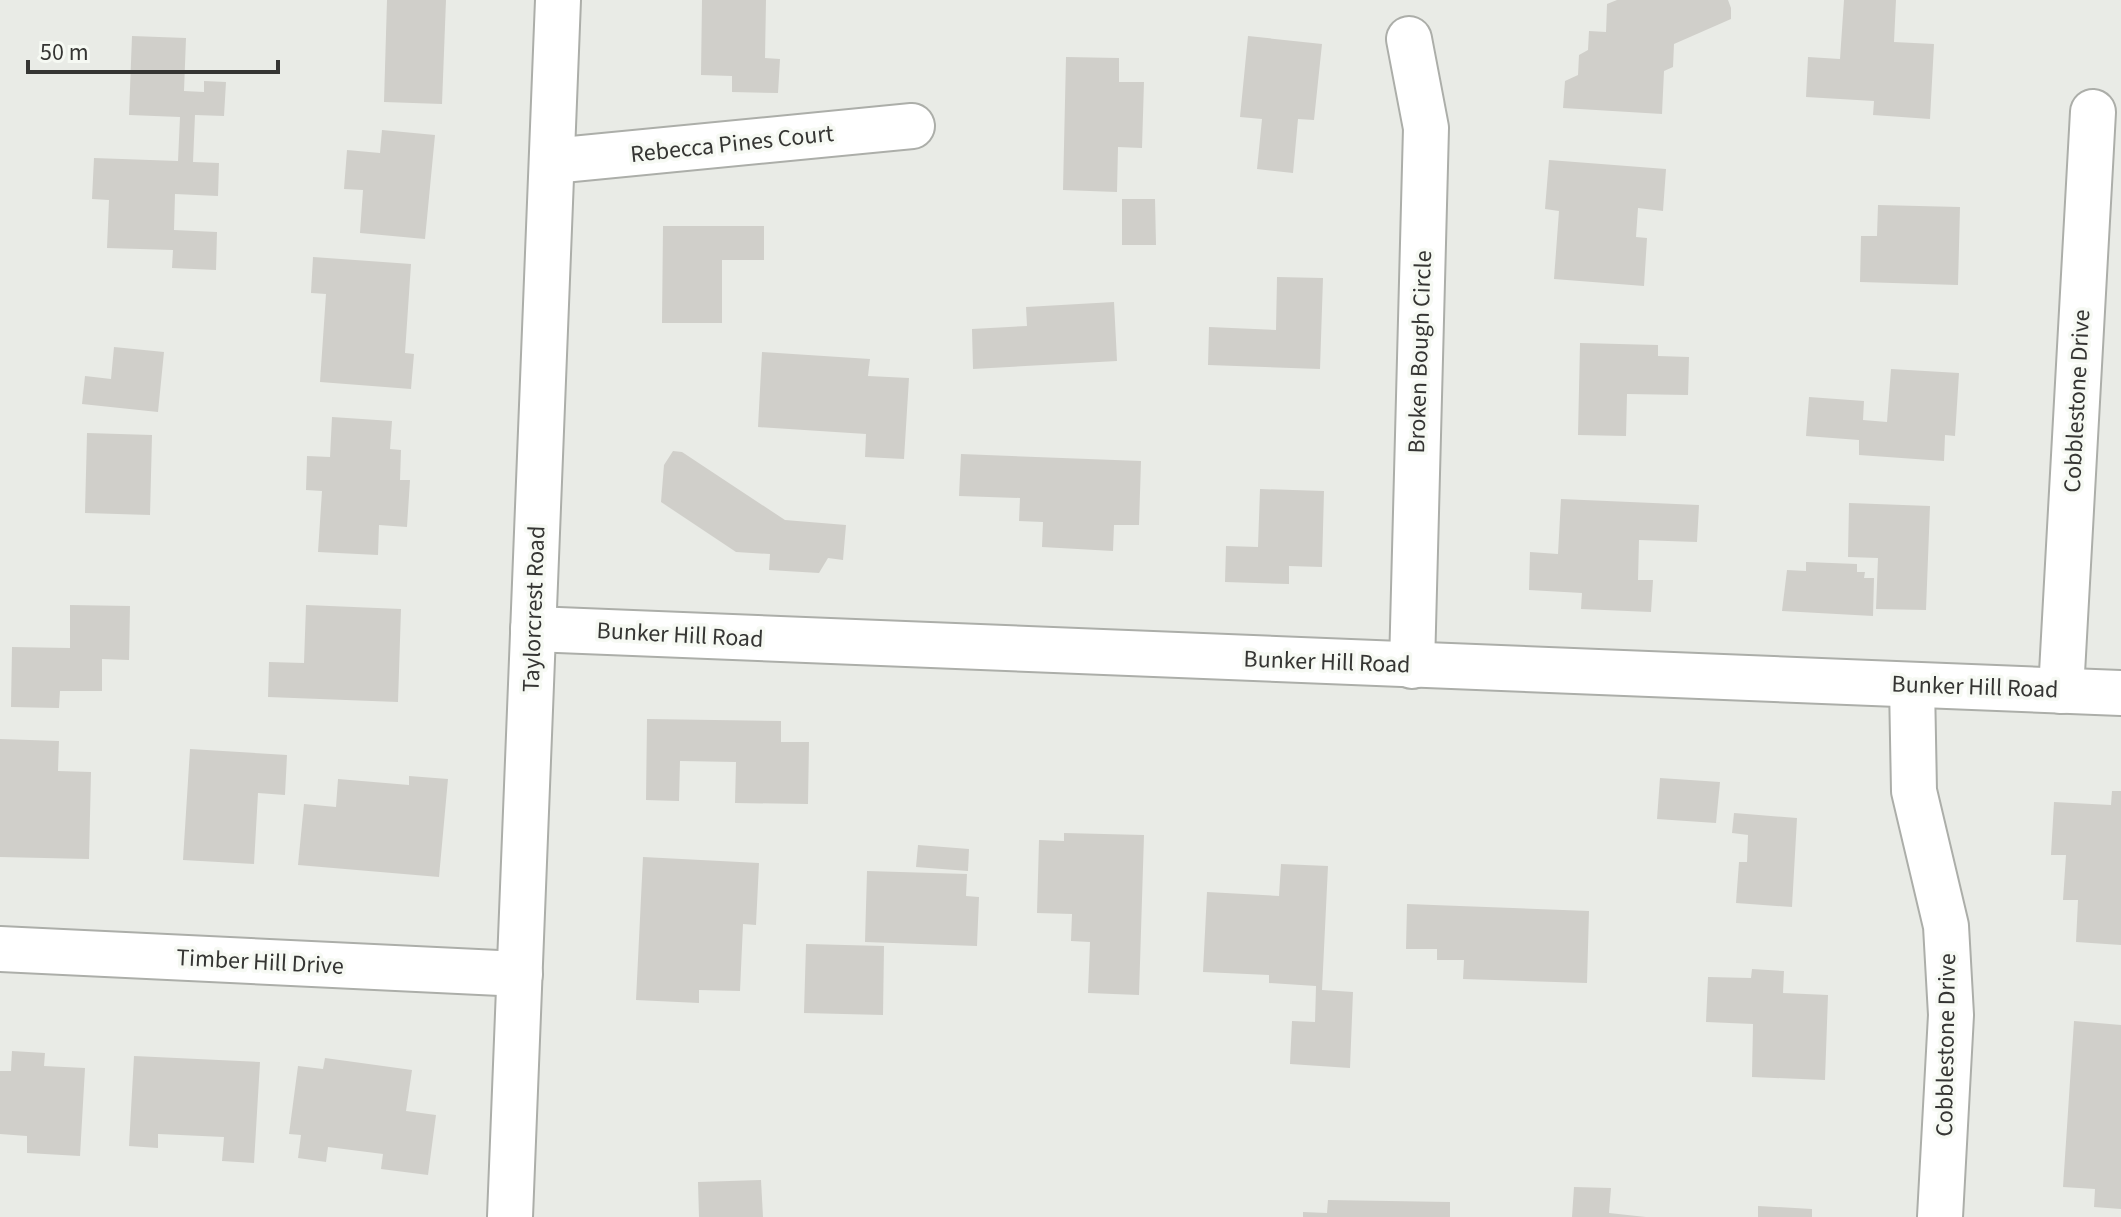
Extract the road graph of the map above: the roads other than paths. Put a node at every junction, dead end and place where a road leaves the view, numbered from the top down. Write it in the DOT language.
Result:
graph roads {
  1 [pos="558,0"];
  2 [pos="1409,39"];
  3 [pos="2093,112"];
  4 [pos="912,126"];
  5 [pos="552,161"];
  6 [pos="533,629"];
  7 [pos="1412,666"];
  8 [pos="1912,685"];
  9 [pos="2061,691"];
  10 [pos="2121,693"];
  11 [pos="0,949"];
  12 [pos="520,974"];
  13 [pos="510,1217"];
  14 [pos="1940,1217"];
  1 -- 5 [label="street, Taylorcrest Road"];
  2 -- 7 [label="street, Broken Bough Circle"];
  3 -- 9 [label="street, Cobblestone Drive"];
  4 -- 5 [label="street, Rebecca Pines Court"];
  5 -- 6 [label="street, Taylorcrest Road"];
  6 -- 7 [label="street, Bunker Hill Road"];
  6 -- 12 [label="street, Taylorcrest Road"];
  7 -- 8 [label="street, Bunker Hill Road"];
  8 -- 9 [label="street, Bunker Hill Road"];
  8 -- 14 [label="street, Cobblestone Drive"];
  9 -- 10 [label="street, Bunker Hill Road"];
  11 -- 12 [label="street, Timber Hill Drive"];
  12 -- 13 [label="street, Taylorcrest Road"];
}
